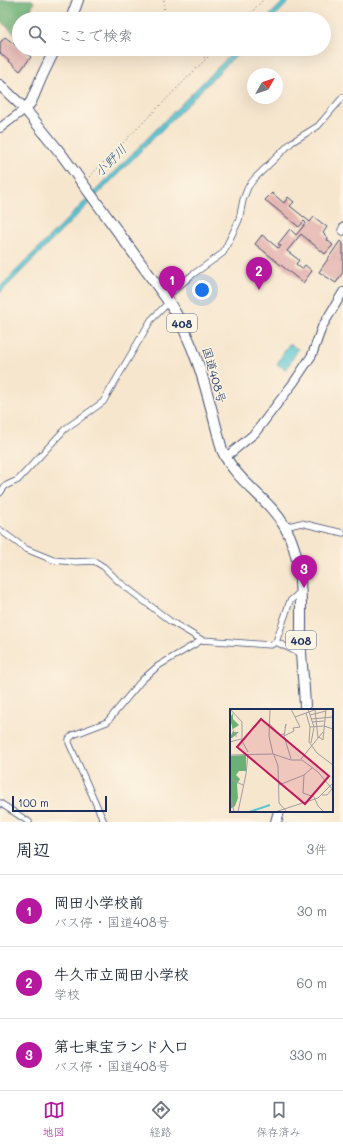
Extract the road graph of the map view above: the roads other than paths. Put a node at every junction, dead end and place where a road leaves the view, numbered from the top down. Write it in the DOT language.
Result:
graph roads {
  1 [pos="78,0"];
  2 [pos="74,12"];
  3 [pos="52,56"];
  4 [pos="0,85"];
  5 [pos="343,97"];
  6 [pos="25,109"];
  7 [pos="0,128"];
  8 [pos="343,226"];
  9 [pos="343,232"];
  10 [pos="343,292"];
  11 [pos="168,300"];
  12 [pos="225,458"];
  13 [pos="0,493"];
  14 [pos="285,527"];
  15 [pos="0,530"];
  16 [pos="343,533"];
  17 [pos="299,593"];
  18 [pos="202,640"];
  19 [pos="276,642"];
  20 [pos="301,654"];
  21 [pos="306,709"];
  22 [pos="0,803"];
  23 [pos="279,812"];
  24 [pos="29,822"];
  25 [pos="104,822"];
  26 [pos="276,822"];
  1 -- 2 [label="highway"];
  3 -- 6 [label="highway"];
  4 -- 6 [label="highway, 国道408号 / 408"];
  5 -- 11 [label="street"];
  6 -- 7 [label="street"];
  6 -- 11 [label="highway, 国道408号 / 408"];
  8 -- 9 [label="street"];
  10 -- 12 [label="street"];
  11 -- 12 [label="highway, 国道408号 / 408"];
  11 -- 13 [label="street"];
  12 -- 14 [label="highway, 国道408号 / 408"];
  14 -- 16 [label="street"];
  14 -- 17 [label="highway, 国道408号 / 408"];
  15 -- 18 [label="street"];
  17 -- 19 [label="street"];
  17 -- 20 [label="highway, 国道408号 / 408"];
  18 -- 19 [label="street"];
  18 -- 25 [label="street"];
  19 -- 20 [label="street"];
  20 -- 21 [label="highway, 国道408号 / 408"];
  22 -- 24 [label="street"];
  23 -- 26 [label="highway"];
}
